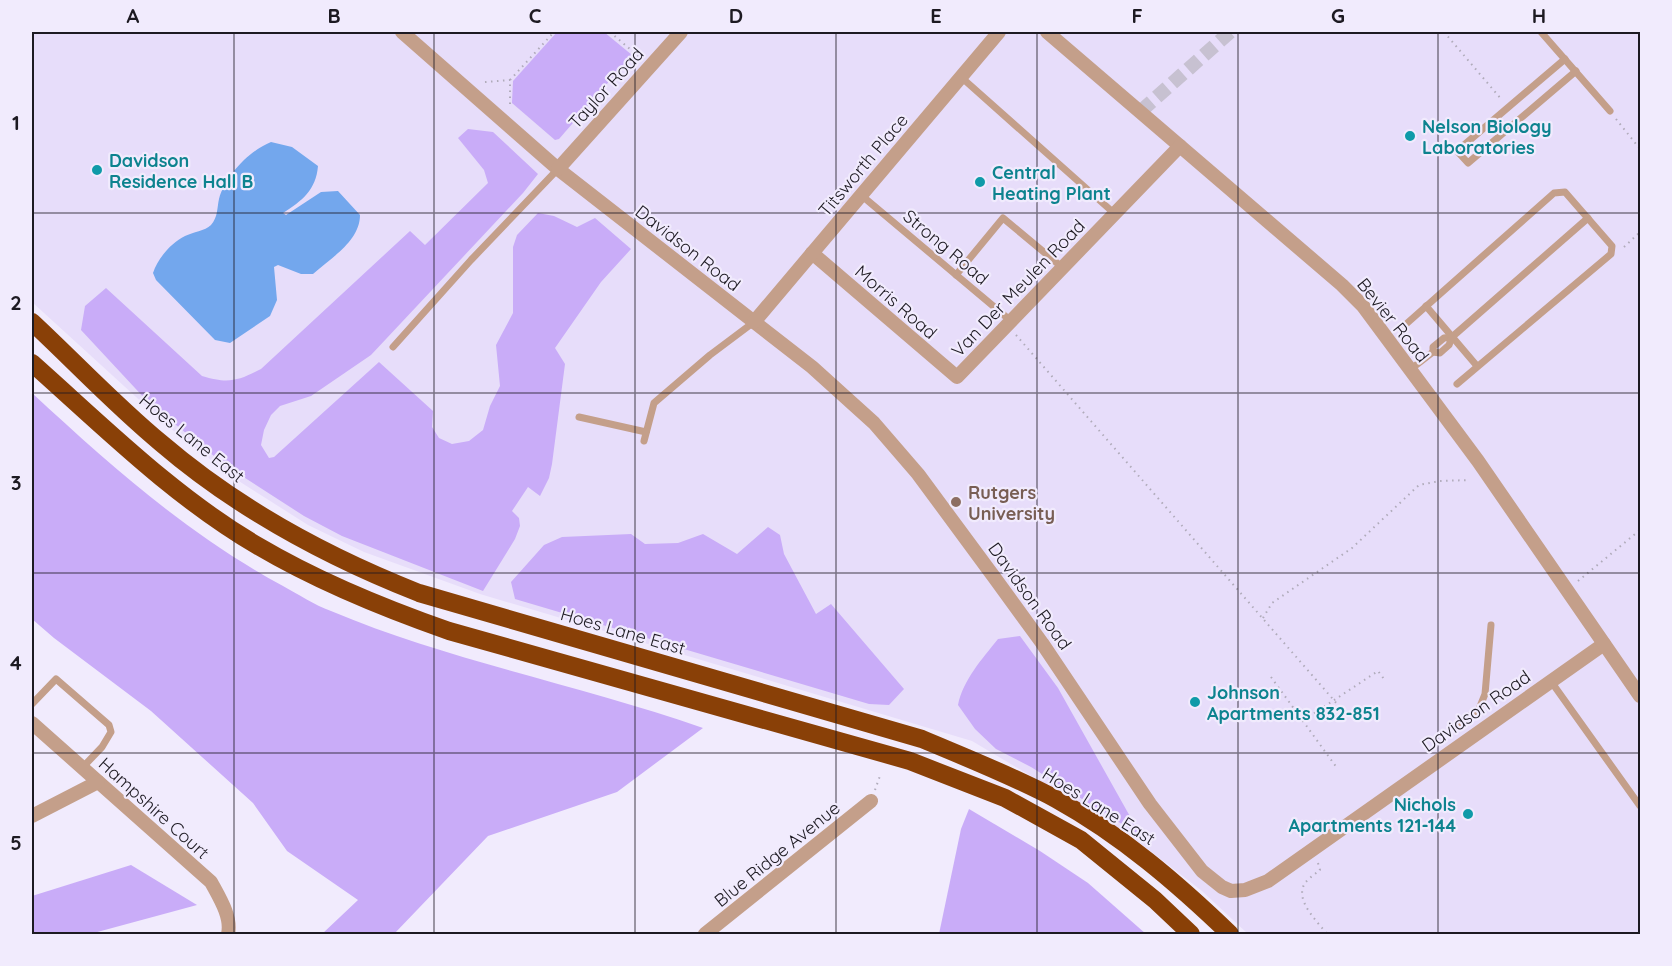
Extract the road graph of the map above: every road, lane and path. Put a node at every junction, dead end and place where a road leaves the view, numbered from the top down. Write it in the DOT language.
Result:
graph roads {
  1 [pos="402,32"];
  2 [pos="554,32"];
  3 [pos="610,32"];
  4 [pos="681,32"];
  5 [pos="999,32"];
  6 [pos="1047,32"];
  7 [pos="1444,32"];
  8 [pos="1541,32"];
  9 [pos="638,56"];
  10 [pos="1565,59"];
  11 [pos="1576,71"];
  12 [pos="961,77"];
  13 [pos="510,80"];
  14 [pos="485,82"];
  15 [pos="1530,90"];
  16 [pos="1540,102"];
  17 [pos="510,104"];
  18 [pos="1509,107"];
  19 [pos="1610,111"];
  20 [pos="1519,120"];
  21 [pos="1488,125"];
  22 [pos="1498,137"];
  23 [pos="1470,140"];
  24 [pos="1180,146"];
  25 [pos="1641,149"];
  26 [pos="1480,152"];
  27 [pos="558,169"];
  28 [pos="861,195"];
  29 [pos="1115,214"];
  30 [pos="1588,218"];
  31 [pos="1641,232"];
  32 [pos="1624,247"];
  33 [pos="812,253"];
  34 [pos="1063,268"];
  35 [pos="956,274"];
  36 [pos="1426,306"];
  37 [pos="32,322"];
  38 [pos="754,322"];
  39 [pos="1009,323"];
  40 [pos="1405,325"];
  41 [pos="1452,337"];
  42 [pos="393,347"];
  43 [pos="32,363"];
  44 [pos="1477,366"];
  45 [pos="1411,369"];
  46 [pos="957,377"];
  47 [pos="1457,384"];
  48 [pos="579,417"];
  49 [pos="646,432"];
  50 [pos="644,441"];
  51 [pos="1470,480"];
  52 [pos="1641,530"];
  53 [pos="1575,584"];
  54 [pos="1263,618"];
  55 [pos="1491,624"];
  56 [pos="1604,644"];
  57 [pos="1271,676"];
  58 [pos="1384,679"];
  59 [pos="1550,681"];
  60 [pos="1641,696"];
  61 [pos="1334,700"];
  62 [pos="32,704"];
  63 [pos="1345,713"];
  64 [pos="1303,721"];
  65 [pos="32,723"];
  66 [pos="1455,726"];
  67 [pos="82,768"];
  68 [pos="1337,768"];
  69 [pos="881,773"];
  70 [pos="98,782"];
  71 [pos="870,801"];
  72 [pos="1641,806"];
  73 [pos="32,816"];
  74 [pos="1314,848"];
  75 [pos="228,934"];
  76 [pos="705,934"];
  77 [pos="1191,934"];
  78 [pos="1230,934"];
  79 [pos="1327,934"];
  1 -- 27 [label="street, Davidson Road"];
  2 -- 13 [label="path"];
  3 -- 9 [label="path"];
  4 -- 27 [label="street, Taylor Road"];
  5 -- 12 [label="street, Titsworth Place"];
  6 -- 24 [label="street, Bevier Road"];
  7 -- 18 [label="path"];
  8 -- 10 [label="lane"];
  10 -- 11 [label="lane"];
  10 -- 15 [label="lane"];
  11 -- 16 [label="lane"];
  11 -- 19 [label="lane"];
  12 -- 28 [label="street, Titsworth Place"];
  12 -- 29 [label="lane"];
  13 -- 14 [label="path"];
  13 -- 17 [label="path"];
  15 -- 16 [label="lane"];
  15 -- 18 [label="lane"];
  16 -- 20 [label="lane"];
  18 -- 20 [label="lane"];
  18 -- 21 [label="lane"];
  19 -- 25 [label="path"];
  20 -- 22 [label="lane"];
  21 -- 22 [label="lane"];
  21 -- 23 [label="lane"];
  22 -- 26 [label="lane"];
  23 -- 26 [label="lane"];
  23 -- 26 [label="lane"];
  24 -- 29 [label="street, Van Der Meulen Road"];
  24 -- 45 [label="street, Bevier Road"];
  27 -- 38 [label="street, Davidson Road"];
  27 -- 42 [label="lane"];
  28 -- 33 [label="street, Titsworth Place"];
  28 -- 35 [label="lane, Strong Road"];
  29 -- 34 [label="street, Van Der Meulen Road"];
  30 -- 36 [label="lane"];
  30 -- 41 [label="lane"];
  30 -- 44 [label="lane"];
  31 -- 32 [label="path"];
  33 -- 38 [label="street, Titsworth Place"];
  33 -- 46 [label="street, Morris Road"];
  34 -- 35 [label="lane"];
  34 -- 39 [label="street, Van Der Meulen Road"];
  35 -- 39 [label="lane, Strong Road"];
  36 -- 40 [label="lane"];
  36 -- 41 [label="lane"];
  37 -- 78 [label="highway, Hoes Lane East"];
  38 -- 49 [label="lane"];
  38 -- 74 [label="street, Davidson Road"];
  39 -- 46 [label="street, Van Der Meulen Road"];
  39 -- 54 [label="path"];
  41 -- 44 [label="lane"];
  41 -- 45 [label="lane"];
  43 -- 77 [label="highway"];
  44 -- 47 [label="lane"];
  45 -- 56 [label="street, Bevier Road"];
  48 -- 49 [label="lane"];
  49 -- 50 [label="lane"];
  51 -- 54 [label="path"];
  52 -- 53 [label="path"];
  54 -- 61 [label="path"];
  55 -- 66 [label="lane"];
  56 -- 59 [label="street, Davidson Road"];
  56 -- 60 [label="street, Bevier Road"];
  57 -- 64 [label="path"];
  58 -- 61 [label="path"];
  59 -- 72 [label="lane"];
  59 -- 74 [label="street, Davidson Road"];
  61 -- 63 [label="path"];
  61 -- 64 [label="path"];
  62 -- 67 [label="lane"];
  64 -- 68 [label="path"];
  65 -- 67 [label="street, Hampshire Court"];
  67 -- 70 [label="street, Hampshire Court"];
  69 -- 71 [label="path"];
  70 -- 73 [label="street"];
  70 -- 75 [label="street, Hampshire Court"];
  71 -- 76 [label="street, Blue Ridge Avenue"];
  74 -- 79 [label="path"];
}
